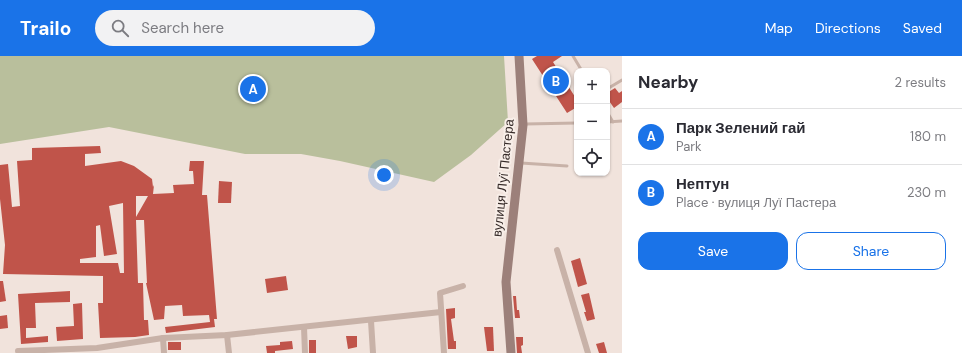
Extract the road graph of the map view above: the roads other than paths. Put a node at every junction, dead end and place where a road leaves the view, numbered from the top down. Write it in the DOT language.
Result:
graph roads {
  1 [pos="518,56"];
  2 [pos="573,56"];
  3 [pos="580,68"];
  4 [pos="622,80"];
  5 [pos="610,87"];
  6 [pos="610,117"];
  7 [pos="622,121"];
  8 [pos="613,122"];
  9 [pos="574,123"];
  10 [pos="524,124"];
  11 [pos="519,163"];
  12 [pos="567,166"];
  13 [pos="557,250"];
  14 [pos="463,286"];
  15 [pos="441,312"];
  16 [pos="371,321"];
  17 [pos="304,327"];
  18 [pos="227,335"];
  19 [pos="163,338"];
  20 [pos="97,350"];
  21 [pos="18,351"];
  22 [pos="164,353"];
  23 [pos="229,353"];
  24 [pos="305,353"];
  25 [pos="373,353"];
  26 [pos="444,353"];
  27 [pos="511,353"];
  28 [pos="588,353"];
  1 -- 10 [label="street, вулиця Луї Пастера"];
  2 -- 3 [label="lane"];
  4 -- 5 [label="lane"];
  6 -- 8 [label="lane"];
  7 -- 8 [label="lane"];
  9 -- 10 [label="lane"];
  10 -- 11 [label="street, вулиця Луї Пастера"];
  11 -- 12 [label="lane"];
  11 -- 27 [label="street, вулиця Луї Пастера"];
  13 -- 28 [label="street"];
  14 -- 15 [label="street"];
  15 -- 16 [label="street"];
  15 -- 26 [label="street"];
  16 -- 17 [label="street"];
  16 -- 25 [label="street"];
  17 -- 18 [label="street"];
  17 -- 24 [label="street"];
  18 -- 19 [label="street"];
  18 -- 23 [label="street"];
  19 -- 20 [label="street"];
  19 -- 22 [label="street"];
  20 -- 21 [label="street"];
}
